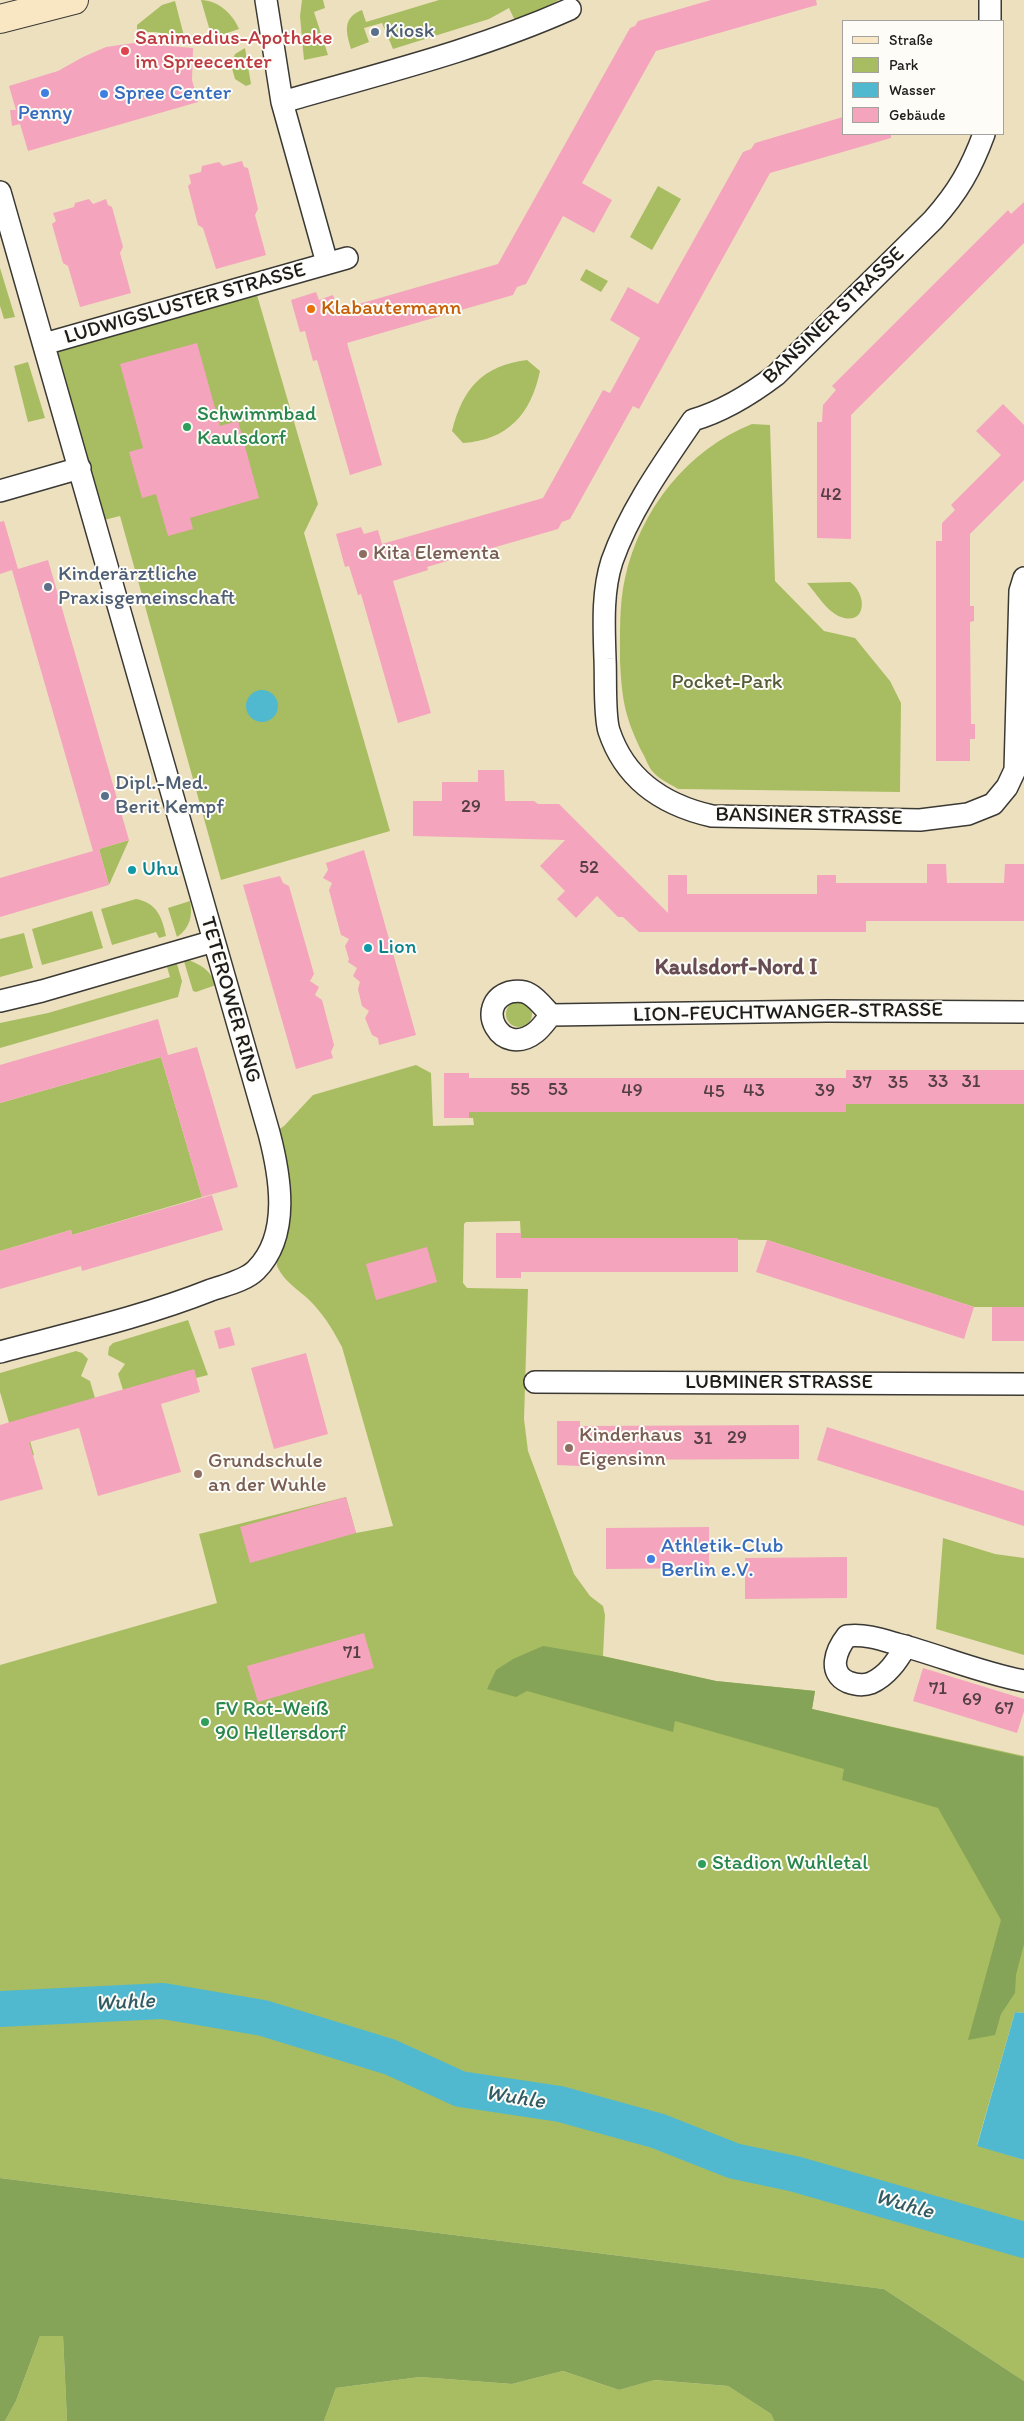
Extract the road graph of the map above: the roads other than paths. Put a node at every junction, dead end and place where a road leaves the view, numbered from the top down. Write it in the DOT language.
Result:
graph roads {
  1 [pos="74,0"];
  2 [pos="266,0"];
  3 [pos="990,0"];
  4 [pos="576,8"];
  5 [pos="0,19"];
  6 [pos="990,20"];
  7 [pos="282,102"];
  8 [pos="984,135"];
  9 [pos="0,192"];
  10 [pos="44,344"];
  11 [pos="80,468"];
  12 [pos="0,491"];
  13 [pos="1024,578"];
  14 [pos="214,941"];
  15 [pos="0,1001"];
  16 [pos="1024,1012"];
  17 [pos="551,1015"];
  18 [pos="0,1352"];
  19 [pos="535,1382"];
  20 [pos="1024,1384"];
  21 [pos="906,1646"];
  22 [pos="1024,1681"];
  1 -- 5 [label="main road"];
  2 -- 7 [label="street, LUDWIGSLUSTER STRASSE"];
  3 -- 6 [label="street"];
  4 -- 7 [label="street"];
  7 -- 10 [label="street, LUDWIGSLUSTER STRASSE"];
  8 -- 13 [label="street, BANSINER STRASSE"];
  9 -- 10 [label="street, TETEROWER RING"];
  10 -- 11 [label="street, TETEROWER RING"];
  11 -- 12 [label="street"];
  11 -- 14 [label="street, TETEROWER RING"];
  14 -- 15 [label="street"];
  14 -- 18 [label="street, TETEROWER RING"];
  16 -- 17 [label="street, LION-FEUCHTWANGER-STRASSE"];
  19 -- 20 [label="street, LUBMINER STRASSE"];
  21 -- 22 [label="street"];
}
